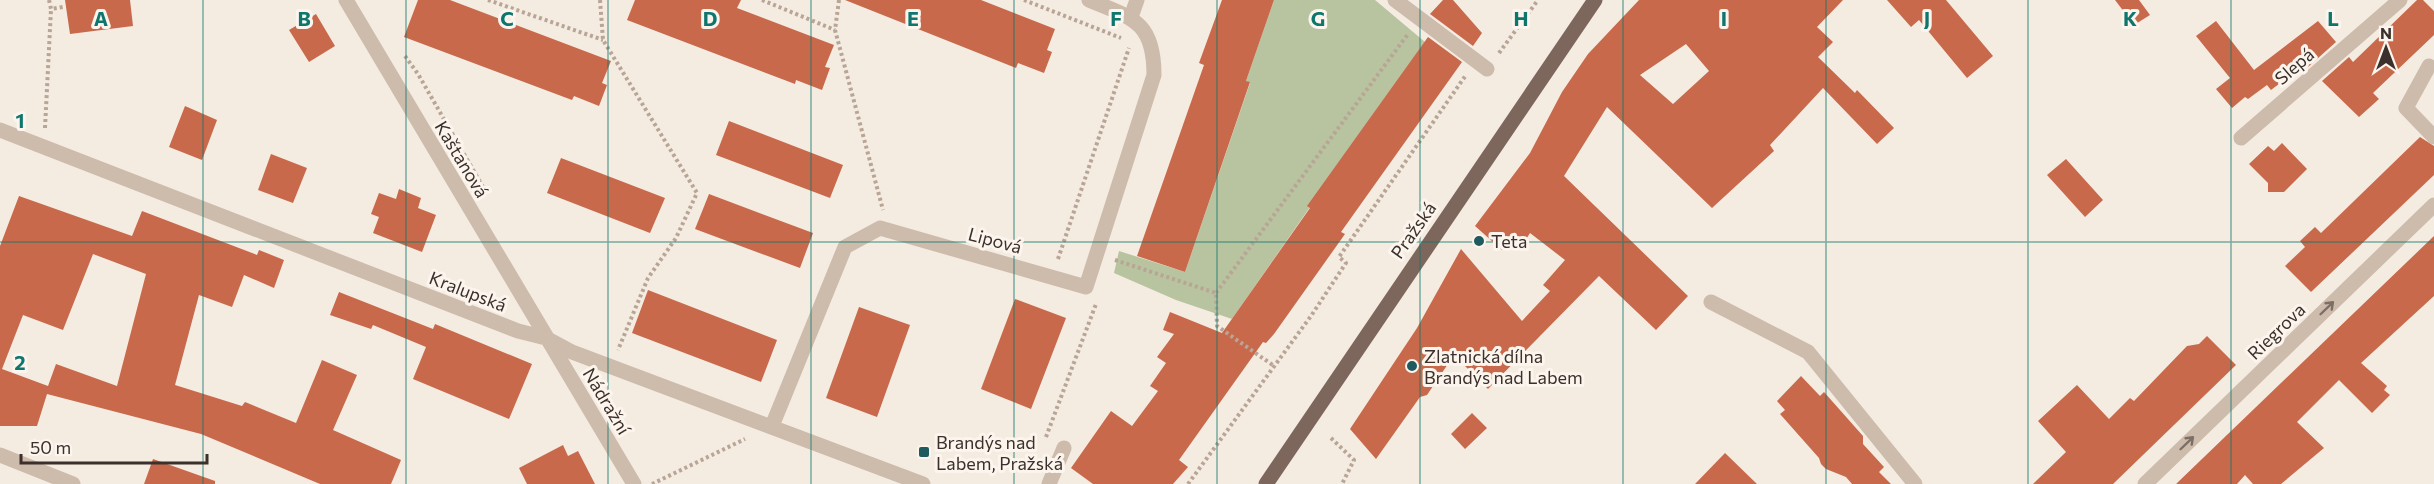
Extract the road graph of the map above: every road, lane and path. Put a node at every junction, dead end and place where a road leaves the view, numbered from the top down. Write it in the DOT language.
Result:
graph roads {
  1 [pos="49,0"];
  2 [pos="346,0"];
  3 [pos="488,0"];
  4 [pos="600,0"];
  5 [pos="762,0"];
  6 [pos="839,0"];
  7 [pos="1024,0"];
  8 [pos="1089,0"];
  9 [pos="1137,0"];
  10 [pos="1395,0"];
  11 [pos="1538,0"];
  12 [pos="1595,0"];
  13 [pos="2394,5"];
  14 [pos="63,7"];
  15 [pos="51,9"];
  16 [pos="1131,17"];
  17 [pos="1419,19"];
  18 [pos="835,30"];
  19 [pos="603,40"];
  20 [pos="2429,66"];
  21 [pos="1487,69"];
  22 [pos="0,130"];
  23 [pos="45,131"];
  24 [pos="2241,138"];
  25 [pos="2434,138"];
  26 [pos="2434,206"];
  27 [pos="880,228"];
  28 [pos="1097,254"];
  29 [pos="1052,276"];
  30 [pos="1086,287"];
  31 [pos="1216,293"];
  32 [pos="1711,302"];
  33 [pos="546,338"];
  34 [pos="618,351"];
  35 [pos="1274,366"];
  36 [pos="772,426"];
  37 [pos="1331,438"];
  38 [pos="1045,440"];
  39 [pos="1064,448"];
  40 [pos="0,455"];
  41 [pos="73,484"];
  42 [pos="634,484"];
  43 [pos="651,484"];
  44 [pos="923,484"];
  45 [pos="1049,484"];
  46 [pos="1188,484"];
  47 [pos="1266,484"];
  48 [pos="1342,484"];
  49 [pos="1915,484"];
  50 [pos="2145,484"];
  1 -- 15 [label="path"];
  2 -- 33 [label="street, Kaštanová"];
  3 -- 19 [label="path"];
  4 -- 19 [label="path"];
  5 -- 18 [label="path"];
  6 -- 18 [label="path"];
  7 -- 29 [label="path"];
  8 -- 16 [label="street"];
  9 -- 16 [label="street"];
  10 -- 17 [label="street"];
  11 -- 21 [label="path"];
  12 -- 47 [label="main road, Pražská"];
  13 -- 24 [label="street, Slepá"];
  14 -- 15 [label="path"];
  15 -- 23 [label="path"];
  16 -- 28 [label="street"];
  17 -- 21 [label="street"];
  17 -- 31 [label="path"];
  18 -- 27 [label="path"];
  19 -- 34 [label="path"];
  20 -- 25 [label="street"];
  21 -- 35 [label="path"];
  22 -- 33 [label="street, Kralupská"];
  50 -- 26 [label="street, Riegrova, one-way"];
  27 -- 29 [label="street, Lipová"];
  27 -- 36 [label="street"];
  28 -- 30 [label="street"];
  28 -- 31 [label="path"];
  29 -- 30 [label="street, Lipová"];
  30 -- 38 [label="path"];
  31 -- 35 [label="path"];
  32 -- 49 [label="street"];
  33 -- 36 [label="street, Kralupská"];
  33 -- 42 [label="street, Nádražní"];
  35 -- 46 [label="path"];
  36 -- 43 [label="path"];
  36 -- 44 [label="street, Kralupská"];
  37 -- 48 [label="path"];
  39 -- 45 [label="street"];
  40 -- 41 [label="street"];
}
